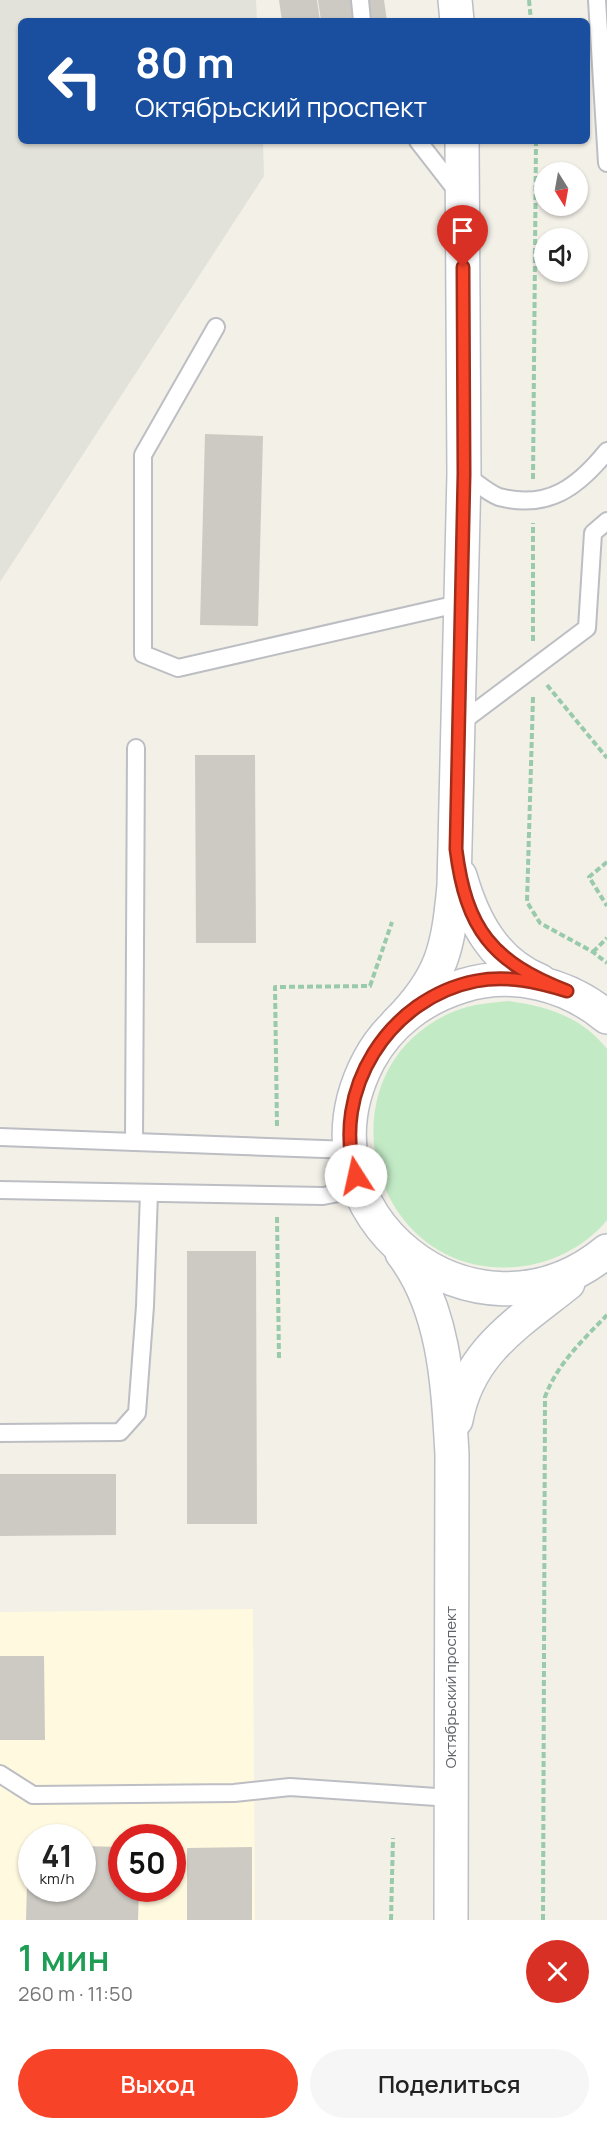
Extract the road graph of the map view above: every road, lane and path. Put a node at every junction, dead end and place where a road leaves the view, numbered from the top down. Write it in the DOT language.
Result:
graph roads {
  1 [pos="360,0"];
  2 [pos="455,0"];
  3 [pos="529,0"];
  4 [pos="597,0"];
  5 [pos="362,18"];
  6 [pos="457,18"];
  7 [pos="531,18"];
  8 [pos="420,144"];
  9 [pos="462,144"];
  10 [pos="607,163"];
  11 [pos="463,199"];
  12 [pos="216,327"];
  13 [pos="607,452"];
  14 [pos="464,474"];
  15 [pos="607,521"];
  16 [pos="462,603"];
  17 [pos="533,668"];
  18 [pos="459,724"];
  19 [pos="136,748"];
  20 [pos="607,758"];
  21 [pos="456,849"];
  22 [pos="607,862"];
  23 [pos="527,902"];
  24 [pos="607,906"];
  25 [pos="392,922"];
  26 [pos="607,938"];
  27 [pos="593,952"];
  28 [pos="607,963"];
  29 [pos="567,991"];
  30 [pos="607,1017"];
  31 [pos="397,1023"];
  32 [pos="0,1137"];
  33 [pos="134,1142"];
  34 [pos="277,1147"];
  35 [pos="351,1150"];
  36 [pos="360,1188"];
  37 [pos="0,1190"];
  38 [pos="149,1193"];
  39 [pos="277,1195"];
  40 [pos="395,1244"];
  41 [pos="600,1257"];
  42 [pos="607,1315"];
  43 [pos="279,1358"];
  44 [pos="0,1433"];
  45 [pos="452,1454"];
  46 [pos="0,1774"];
  47 [pos="451,1798"];
  48 [pos="393,1838"];
  49 [pos="391,1920"];
  50 [pos="451,1920"];
  51 [pos="543,1920"];
  1 -- 5 [label="lane"];
  2 -- 6 [label="main road"];
  3 -- 7 [label="path"];
  4 -- 10 [label="lane"];
  8 -- 11 [label="lane"];
  9 -- 11 [label="main road"];
  11 -- 14 [label="main road"];
  12 -- 16 [label="lane"];
  13 -- 14 [label="lane"];
  14 -- 16 [label="main road"];
  15 -- 17 [label="lane"];
  16 -- 18 [label="main road"];
  17 -- 18 [label="lane"];
  17 -- 20 [label="path"];
  18 -- 21 [label="main road"];
  19 -- 33 [label="lane"];
  21 -- 29 [label="main road"];
  21 -- 31 [label="main road"];
  22 -- 24 [label="path"];
  23 -- 27 [label="path"];
  25 -- 34 [label="path"];
  26 -- 27 [label="path"];
  27 -- 28 [label="path"];
  29 -- 30 [label="main road"];
  29 -- 31 [label="main road"];
  31 -- 35 [label="main road"];
  32 -- 33 [label="lane"];
  33 -- 34 [label="lane"];
  34 -- 35 [label="lane"];
  35 -- 36 [label="main road"];
  36 -- 39 [label="lane"];
  36 -- 40 [label="main road"];
  37 -- 38 [label="lane"];
  38 -- 39 [label="lane"];
  38 -- 44 [label="lane"];
  39 -- 43 [label="path"];
  40 -- 41 [label="main road"];
  40 -- 45 [label="main road, Октябрьский проспект"];
  41 -- 45 [label="main road, Октябрьский проспект"];
  42 -- 51 [label="path"];
  45 -- 47 [label="main road, Октябрьский проспект"];
  46 -- 47 [label="lane"];
  47 -- 50 [label="main road, Октябрьский проспект"];
  48 -- 49 [label="path"];
}
